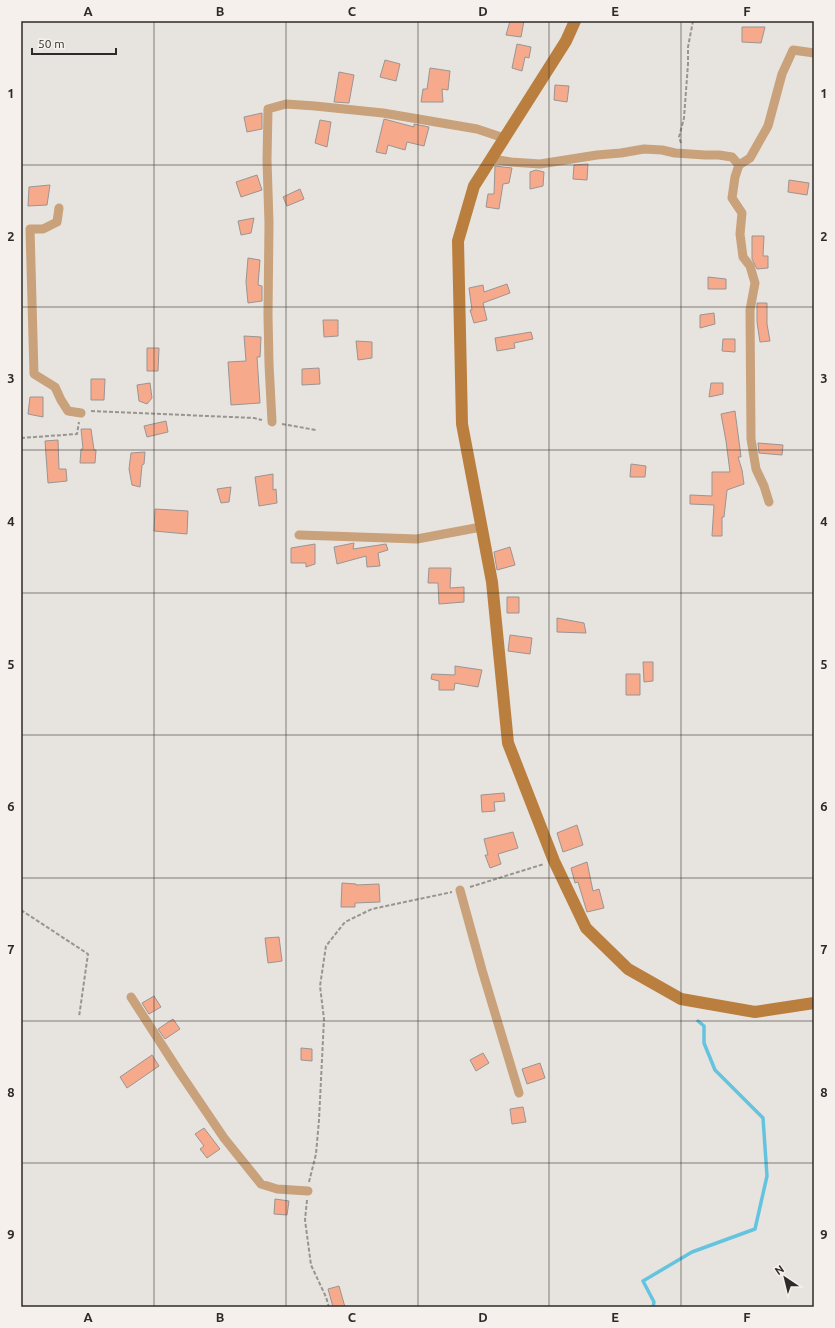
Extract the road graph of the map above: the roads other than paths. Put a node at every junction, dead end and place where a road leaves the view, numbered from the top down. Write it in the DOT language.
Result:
graph roads {
  1 [pos="575,21"];
  2 [pos="814,53"];
  3 [pos="504,138"];
  4 [pos="492,159"];
  5 [pos="739,165"];
  6 [pos="59,208"];
  7 [pos="26,230"];
  8 [pos="81,413"];
  9 [pos="272,422"];
  10 [pos="769,502"];
  11 [pos="481,527"];
  12 [pos="299,535"];
  13 [pos="460,890"];
  14 [pos="131,997"];
  15 [pos="814,1003"];
  16 [pos="519,1092"];
  17 [pos="308,1191"];
  1 -- 3 [label="street"];
  2 -- 5 [label="street"];
  3 -- 4 [label="street"];
  3 -- 9 [label="street"];
  4 -- 5 [label="street"];
  4 -- 11 [label="street"];
  5 -- 10 [label="street"];
  6 -- 7 [label="street"];
  7 -- 8 [label="street"];
  11 -- 12 [label="street"];
  11 -- 15 [label="street"];
  13 -- 16 [label="street"];
  14 -- 17 [label="street"];
}
